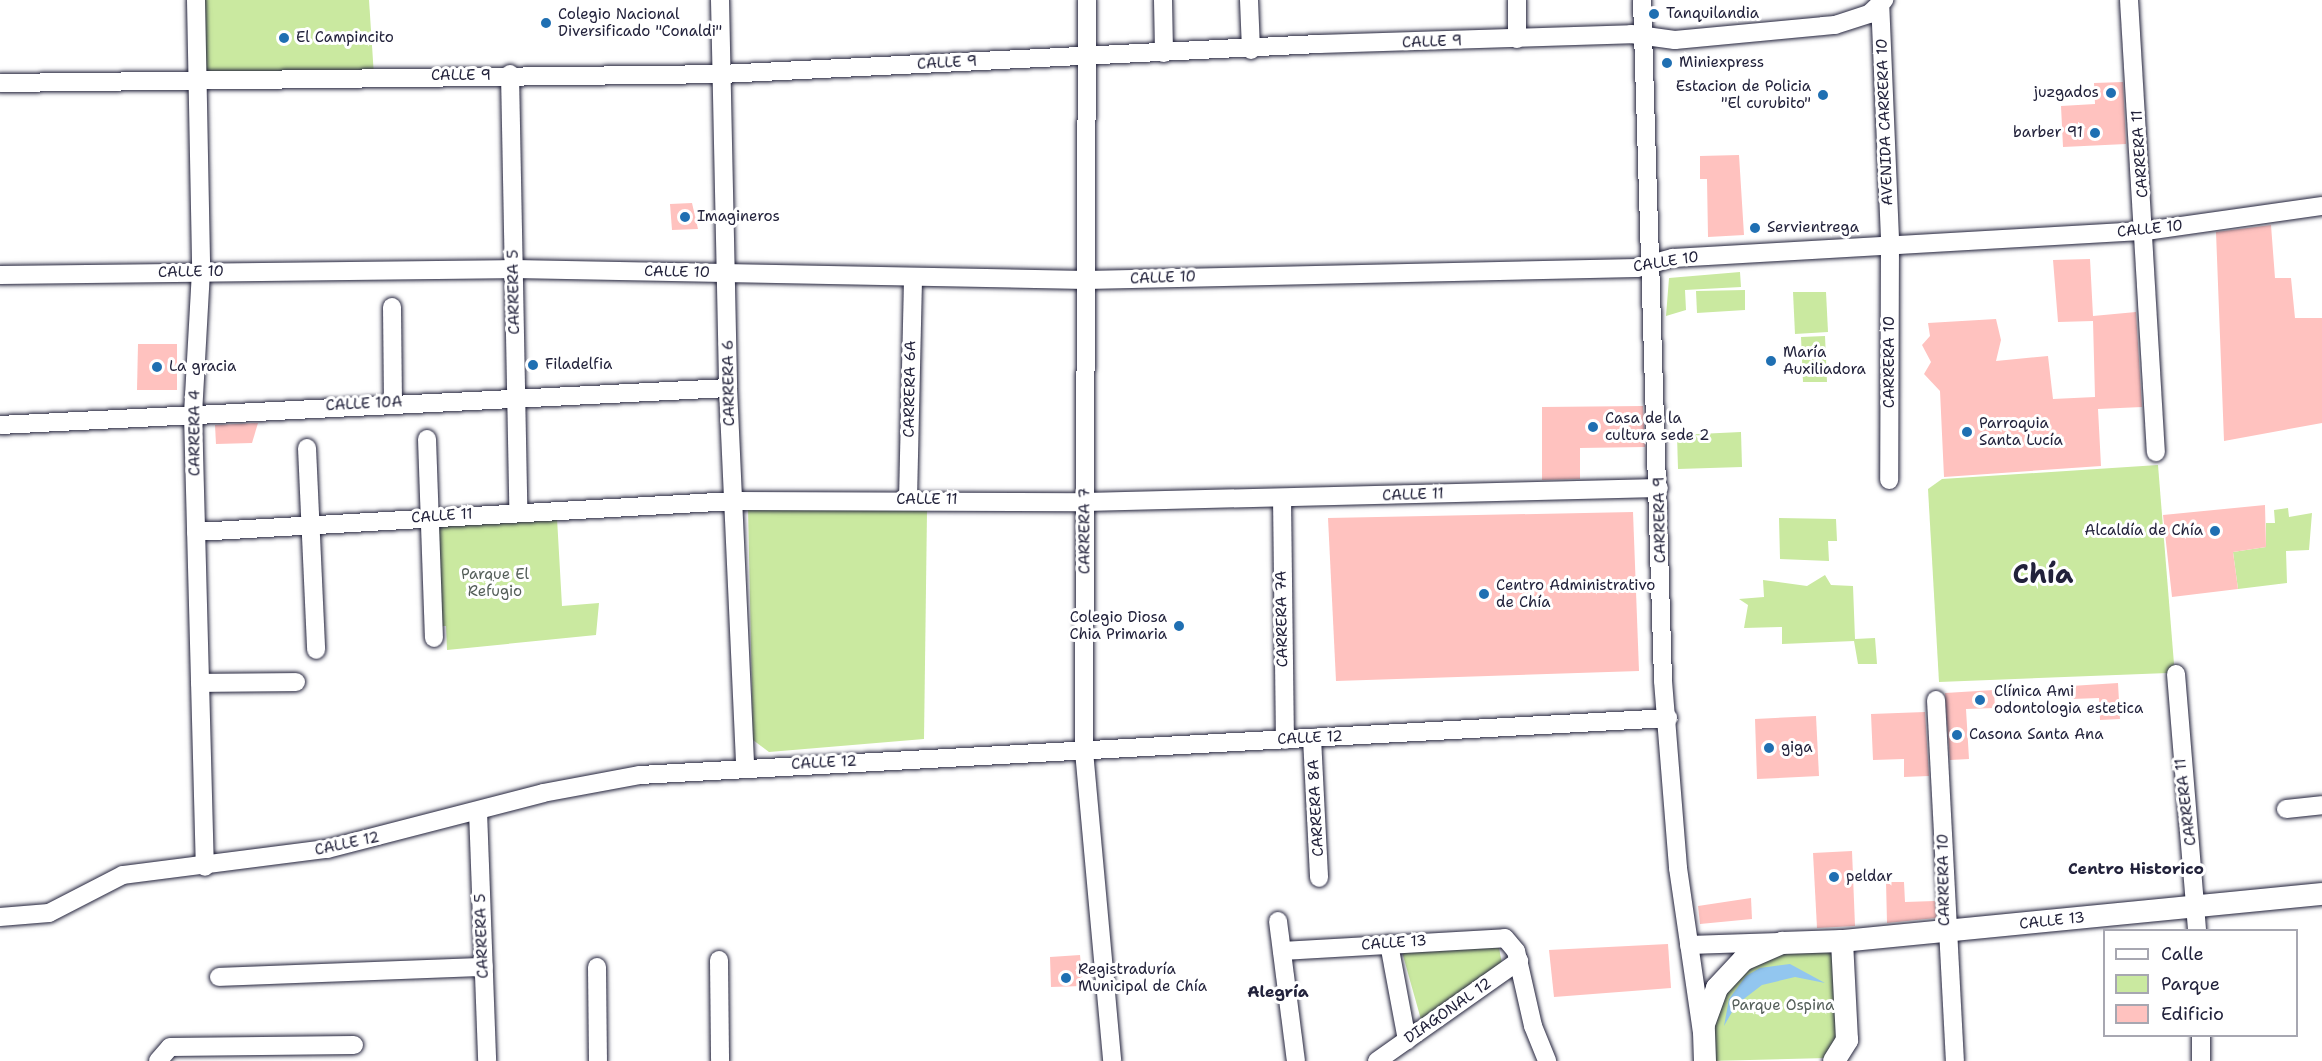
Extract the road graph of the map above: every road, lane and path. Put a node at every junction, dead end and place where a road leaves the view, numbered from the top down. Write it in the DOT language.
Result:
graph roads {
  1 [pos="196,0"];
  2 [pos="720,0"];
  3 [pos="1087,0"];
  4 [pos="1163,0"];
  5 [pos="1249,0"];
  6 [pos="1517,0"];
  7 [pos="1641,0"];
  8 [pos="2129,0"];
  9 [pos="1881,1"];
  10 [pos="1646,36"];
  11 [pos="1517,39"];
  12 [pos="1251,50"];
  13 [pos="1164,53"];
  14 [pos="1087,56"];
  15 [pos="510,74"];
  16 [pos="722,74"];
  17 [pos="197,78"];
  18 [pos="0,83"];
  19 [pos="2322,206"];
  20 [pos="2146,231"];
  21 [pos="1890,243"];
  22 [pos="1653,265"];
  23 [pos="513,269"];
  24 [pos="201,272"];
  25 [pos="729,273"];
  26 [pos="0,275"];
  27 [pos="913,278"];
  28 [pos="1086,280"];
  29 [pos="392,307"];
  30 [pos="728,388"];
  31 [pos="516,395"];
  32 [pos="393,403"];
  33 [pos="193,414"];
  34 [pos="0,425"];
  35 [pos="427,439"];
  36 [pos="308,448"];
  37 [pos="2156,452"];
  38 [pos="1889,480"];
  39 [pos="1659,488"];
  40 [pos="1282,498"];
  41 [pos="908,500"];
  42 [pos="733,501"];
  43 [pos="1085,502"];
  44 [pos="518,510"];
  45 [pos="429,515"];
  46 [pos="312,526"];
  47 [pos="196,532"];
  48 [pos="434,638"];
  49 [pos="316,650"];
  50 [pos="2176,674"];
  51 [pos="296,682"];
  52 [pos="200,683"];
  53 [pos="1936,700"];
  54 [pos="1668,718"];
  55 [pos="1312,738"];
  56 [pos="1285,740"];
  57 [pos="1084,751"];
  58 [pos="745,766"];
  59 [pos="2322,805"];
  60 [pos="2286,809"];
  61 [pos="478,811"];
  62 [pos="205,867"];
  63 [pos="1319,878"];
  64 [pos="2322,894"];
  65 [pos="2196,906"];
  66 [pos="0,917"];
  67 [pos="1278,921"];
  68 [pos="2197,929"];
  69 [pos="1945,931"];
  70 [pos="1842,941"];
  71 [pos="1782,943"];
  72 [pos="1389,944"];
  73 [pos="1689,945"];
  74 [pos="1282,951"];
  75 [pos="719,960"];
  76 [pos="1519,961"];
  77 [pos="483,967"];
  78 [pos="597,967"];
  79 [pos="219,977"];
  80 [pos="1703,1037"];
  81 [pos="2200,1037"];
  82 [pos="1407,1040"];
  83 [pos="354,1045"];
  84 [pos="1837,1059"];
  85 [pos="158,1061"];
  86 [pos="487,1061"];
  87 [pos="598,1061"];
  88 [pos="720,1061"];
  89 [pos="1112,1061"];
  90 [pos="1296,1061"];
  91 [pos="1377,1061"];
  92 [pos="1547,1061"];
  93 [pos="1705,1061"];
  94 [pos="1955,1061"];
  95 [pos="2201,1061"];
  1 -- 17 [label="street, CARRERA 4"];
  2 -- 16 [label="street, CARRERA 6"];
  3 -- 14 [label="street, CARRERA 7"];
  4 -- 13 [label="street"];
  5 -- 12 [label="street"];
  6 -- 11 [label="street"];
  7 -- 10 [label="street, CARRERA 9"];
  8 -- 20 [label="street, CARRERA 11"];
  9 -- 10 [label="street, CALLE 9"];
  9 -- 21 [label="street, AVENIDA CARRERA 10"];
  10 -- 11 [label="street, CALLE 9"];
  10 -- 22 [label="street, CARRERA 9"];
  11 -- 12 [label="street, CALLE 9"];
  12 -- 13 [label="street, CALLE 9"];
  13 -- 14 [label="street, CALLE 9"];
  14 -- 16 [label="street, CALLE 9"];
  14 -- 28 [label="street, CARRERA 7"];
  15 -- 16 [label="street, CALLE 9"];
  15 -- 17 [label="street, CALLE 9"];
  15 -- 23 [label="street, CARRERA 5"];
  16 -- 25 [label="street, CARRERA 6"];
  17 -- 18 [label="street, CALLE 9"];
  17 -- 24 [label="street, CARRERA 4"];
  19 -- 20 [label="street, CALLE 10"];
  20 -- 21 [label="street, CALLE 10"];
  20 -- 37 [label="street, CARRERA 11"];
  21 -- 22 [label="street, CALLE 10"];
  21 -- 38 [label="street, CARRERA 10"];
  22 -- 28 [label="street, CALLE 10"];
  22 -- 39 [label="street, CARRERA 9"];
  23 -- 24 [label="street, CALLE 10"];
  23 -- 25 [label="street, CALLE 10"];
  23 -- 31 [label="street, CARRERA 5"];
  24 -- 26 [label="street, CALLE 10"];
  24 -- 33 [label="street, CARRERA 4"];
  25 -- 27 [label="street, CALLE 10"];
  25 -- 30 [label="street, CARRERA 6"];
  27 -- 28 [label="street, CALLE 10"];
  27 -- 41 [label="street, CARRERA 6A"];
  28 -- 43 [label="street, CARRERA 7"];
  29 -- 32 [label="street"];
  30 -- 31 [label="street, CALLE 10A"];
  30 -- 42 [label="street, CARRERA 6"];
  31 -- 32 [label="street, CALLE 10A"];
  31 -- 44 [label="street, CARRERA 5"];
  32 -- 33 [label="street, CALLE 10A"];
  33 -- 34 [label="street, CALLE 10A"];
  33 -- 47 [label="street, CARRERA 4"];
  35 -- 45 [label="street"];
  36 -- 46 [label="street"];
  39 -- 40 [label="street, CALLE 11"];
  39 -- 54 [label="street, CARRERA 9"];
  40 -- 43 [label="street, CALLE 11"];
  40 -- 56 [label="street, CARRERA 7A"];
  41 -- 42 [label="street, CALLE 11"];
  41 -- 43 [label="street, CALLE 11"];
  42 -- 44 [label="street, CALLE 11"];
  42 -- 58 [label="street, CARRERA 6"];
  43 -- 57 [label="street, CARRERA 7"];
  44 -- 45 [label="street, CALLE 11"];
  45 -- 46 [label="street, CALLE 11"];
  45 -- 48 [label="street"];
  46 -- 47 [label="street, CALLE 11"];
  46 -- 49 [label="street"];
  47 -- 52 [label="street, CARRERA 4"];
  50 -- 65 [label="street, CARRERA 11"];
  51 -- 52 [label="street"];
  52 -- 62 [label="street, CARRERA 4"];
  53 -- 69 [label="street, CARRERA 10"];
  54 -- 55 [label="street, CALLE 12"];
  54 -- 73 [label="street, CARRERA 9"];
  55 -- 56 [label="street, CALLE 12"];
  55 -- 63 [label="street, CARRERA 8A"];
  56 -- 57 [label="street, CALLE 12"];
  57 -- 58 [label="street, CALLE 12"];
  57 -- 89 [label="street, CARRERA 7"];
  58 -- 61 [label="street, CALLE 12"];
  59 -- 60 [label="street"];
  61 -- 62 [label="street, CALLE 12"];
  61 -- 77 [label="street, CARRERA 5"];
  62 -- 66 [label="street, CALLE 12"];
  64 -- 65 [label="main road, CALLE 13"];
  65 -- 68 [label="street, CARRERA 11"];
  65 -- 69 [label="main road, CALLE 13"];
  67 -- 74 [label="street"];
  69 -- 70 [label="main road, CALLE 13"];
  69 -- 94 [label="street, CARRERA 10"];
  70 -- 71 [label="main road, CALLE 13"];
  70 -- 84 [label="main road"];
  71 -- 73 [label="street, CALLE 13"];
  71 -- 80 [label="main road, CALLE 13"];
  72 -- 74 [label="street, CALLE 13"];
  72 -- 76 [label="street, CALLE 13"];
  72 -- 82 [label="street"];
  73 -- 80 [label="street, CARRERA 9"];
  74 -- 90 [label="street"];
  75 -- 88 [label="street"];
  76 -- 82 [label="street, DIAGONAL 12"];
  76 -- 92 [label="street"];
  77 -- 79 [label="street"];
  77 -- 86 [label="street, CARRERA 5"];
  78 -- 87 [label="street"];
  80 -- 93 [label="main road, CALLE 13"];
  81 -- 95 [label="street"];
  82 -- 91 [label="street, DIAGONAL 12"];
  83 -- 85 [label="street"];
}
